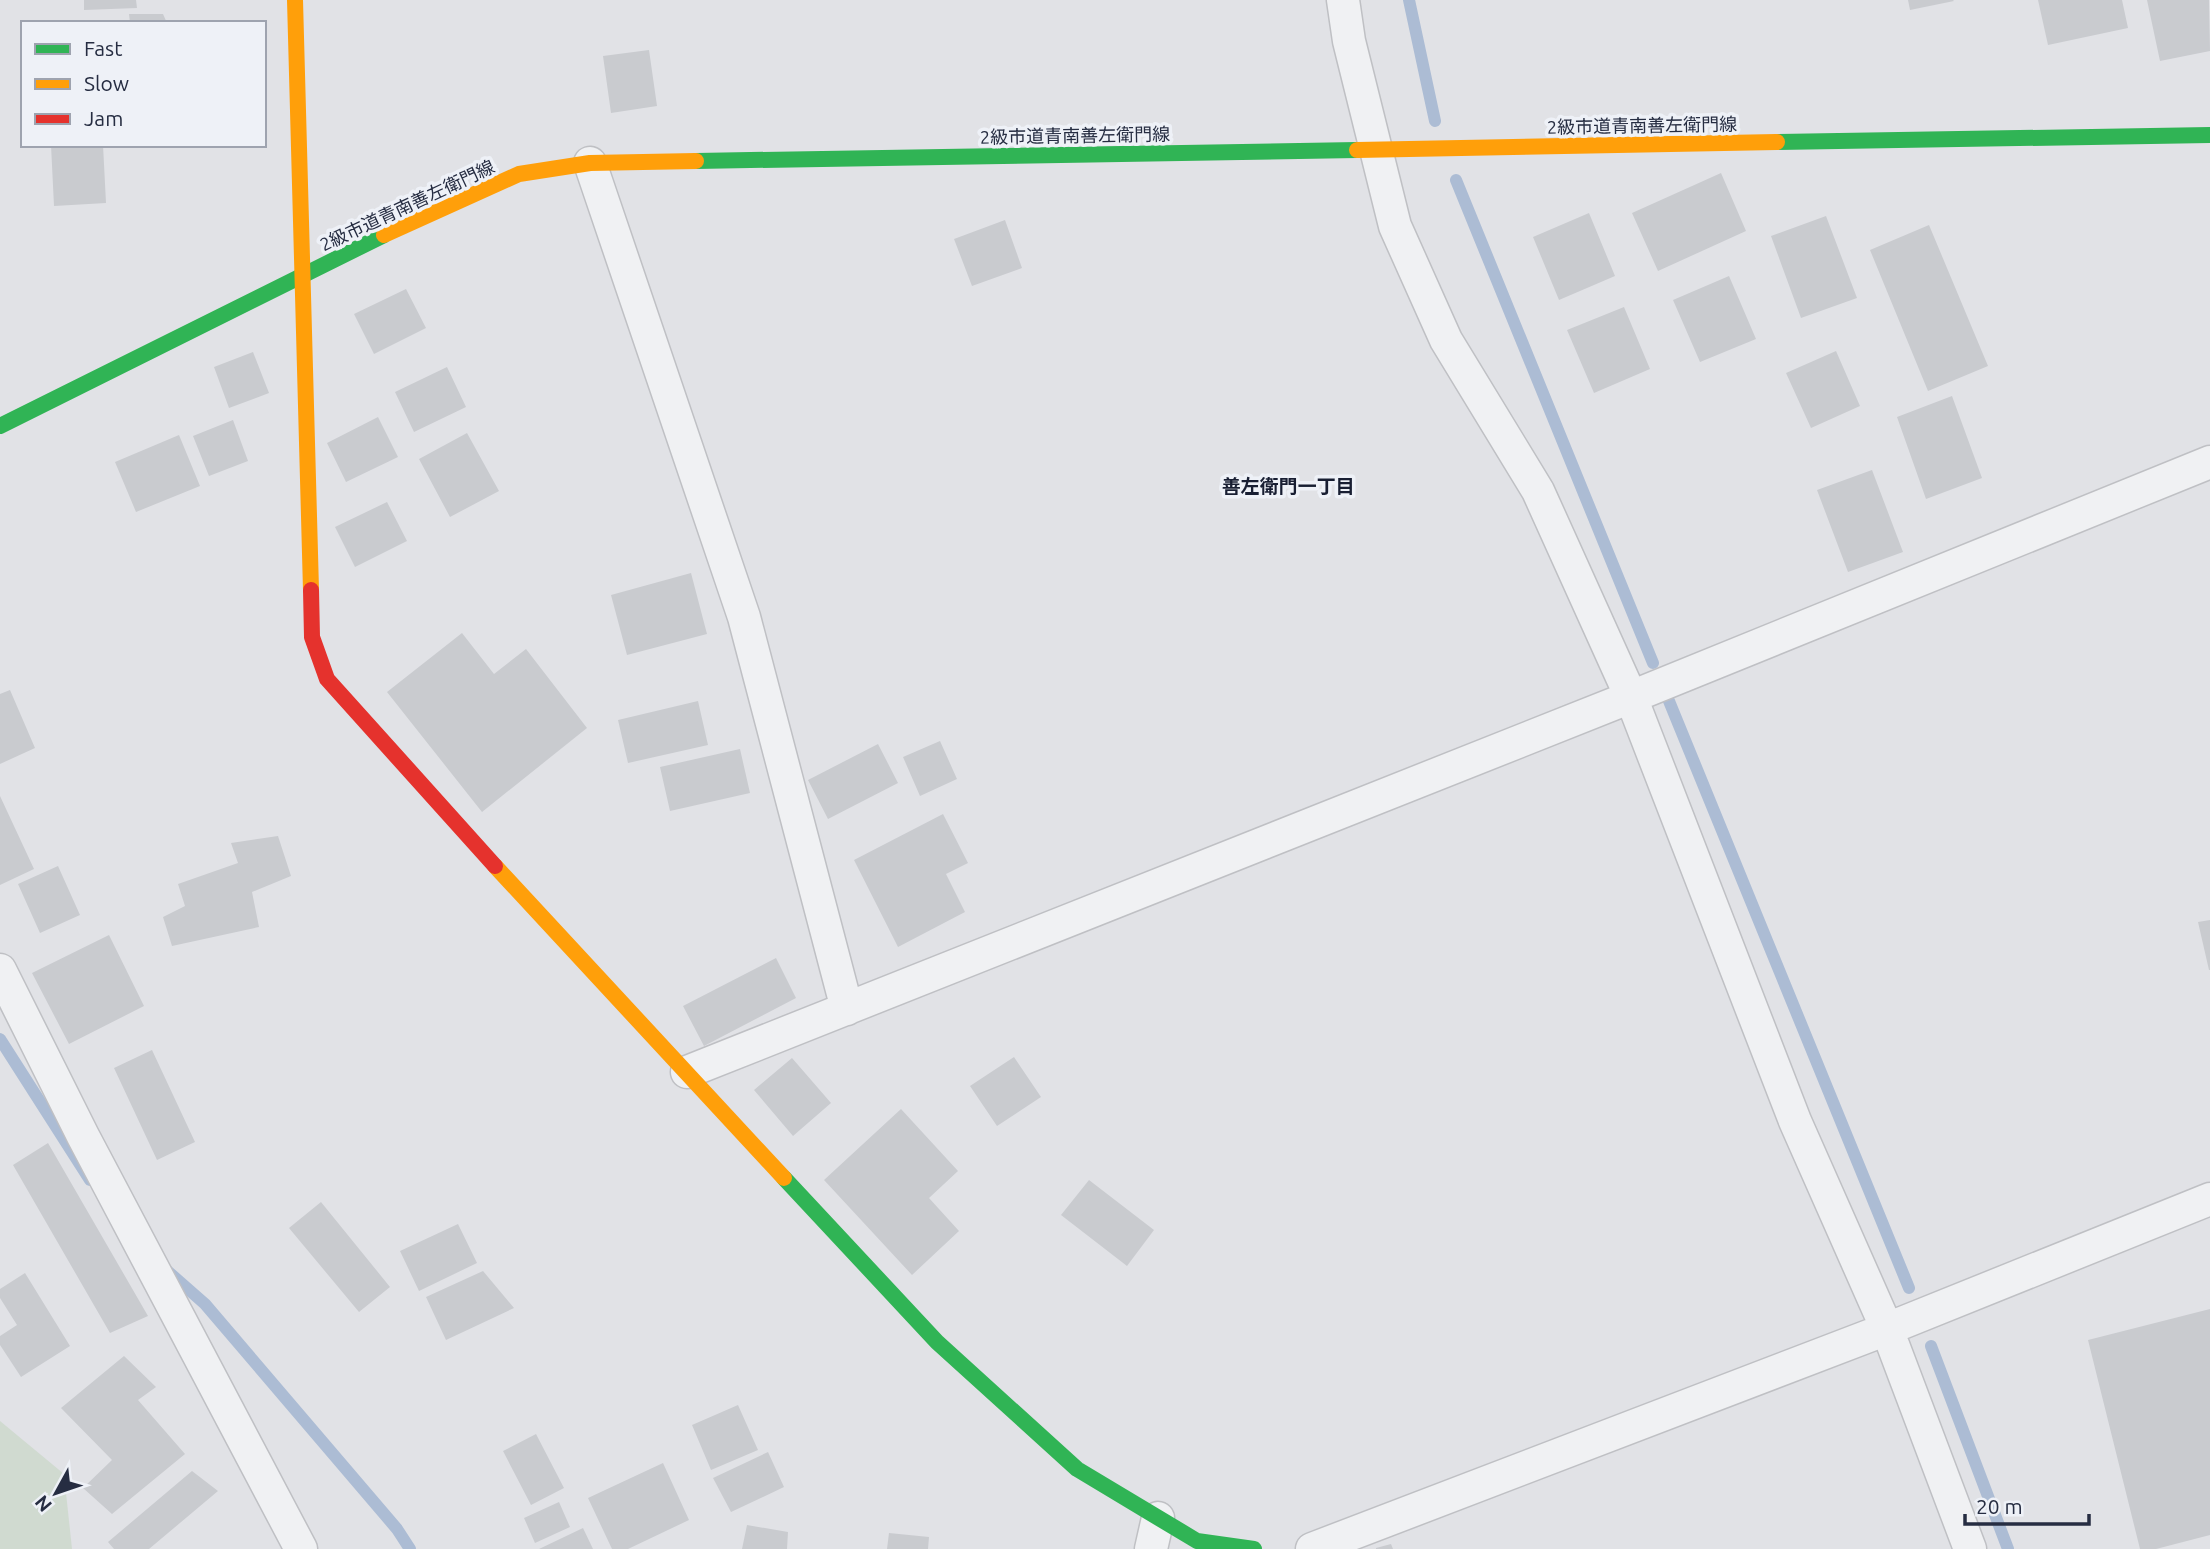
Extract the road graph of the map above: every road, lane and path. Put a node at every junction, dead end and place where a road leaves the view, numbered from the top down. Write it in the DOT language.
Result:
graph roads {
  1 [pos="295,0"];
  2 [pos="1343,0"];
  3 [pos="2210,135"];
  4 [pos="1377,149"];
  5 [pos="590,163"];
  6 [pos="303,275"];
  7 [pos="0,425"];
  8 [pos="2210,462"];
  9 [pos="1632,697"];
  10 [pos="0,970"];
  11 [pos="847,1009"];
  12 [pos="687,1072"];
  13 [pos="2210,1199"];
  14 [pos="1887,1329"];
  15 [pos="1158,1518"];
  16 [pos="301,1549"];
  17 [pos="1151,1549"];
  18 [pos="1254,1549"];
  19 [pos="1312,1549"];
  20 [pos="1970,1549"];
  1 -- 6 [label="street"];
  2 -- 4 [label="street"];
  3 -- 4 [label="street, 2級市道青南善左衛門線"];
  4 -- 5 [label="street, 2級市道青南善左衛門線"];
  4 -- 9 [label="street"];
  5 -- 6 [label="street, 2級市道青南善左衛門線"];
  5 -- 11 [label="street"];
  6 -- 7 [label="street, 2級市道青南善左衛門線"];
  6 -- 12 [label="street"];
  8 -- 9 [label="street"];
  9 -- 11 [label="street"];
  9 -- 14 [label="street"];
  10 -- 16 [label="street"];
  11 -- 12 [label="street"];
  12 -- 15 [label="street"];
  13 -- 14 [label="street"];
  14 -- 19 [label="street"];
  14 -- 20 [label="street"];
  15 -- 17 [label="street"];
  15 -- 18 [label="street"];
}
